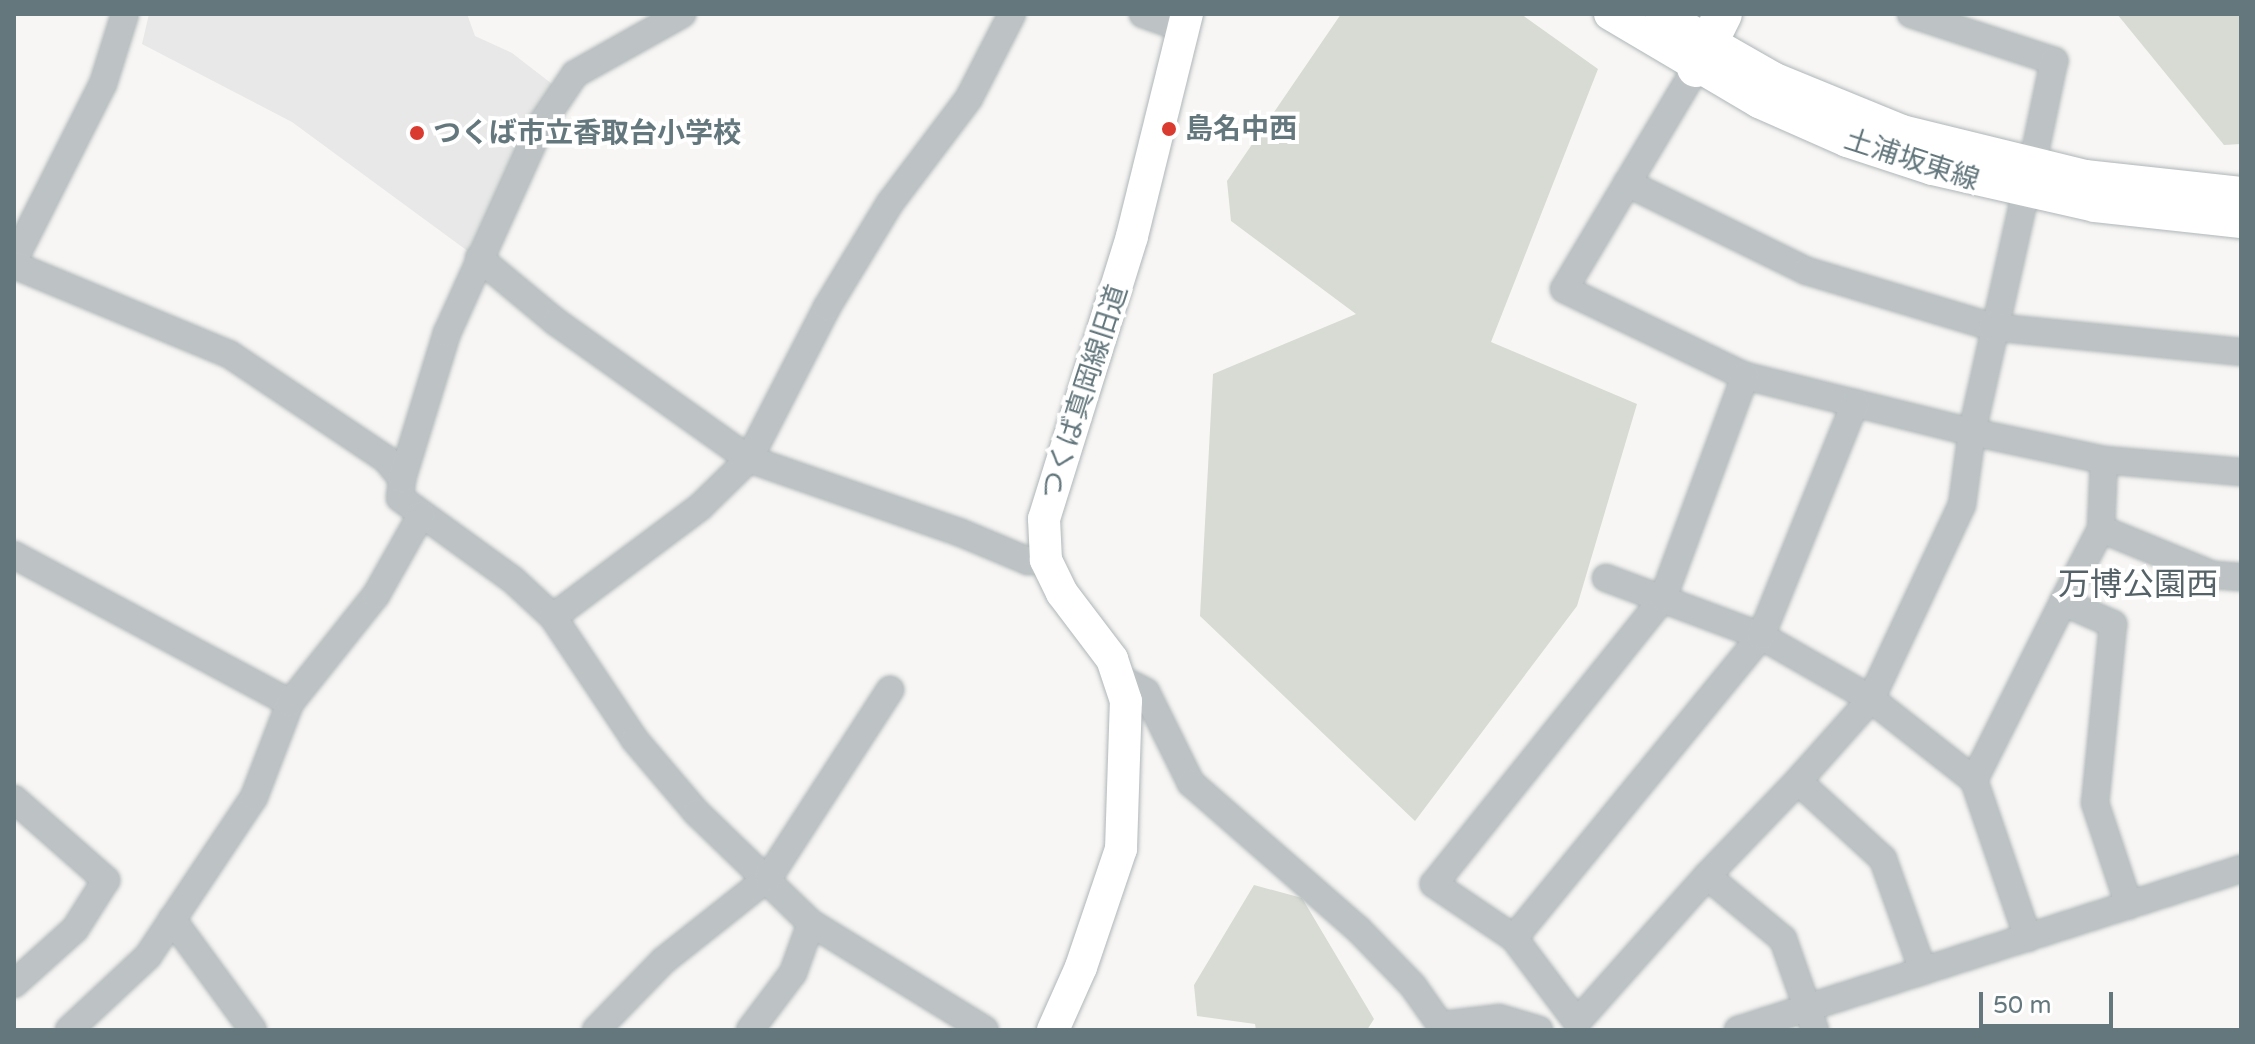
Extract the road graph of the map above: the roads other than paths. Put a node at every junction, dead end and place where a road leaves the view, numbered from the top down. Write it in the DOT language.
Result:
graph roads {
  1 [pos="125,14"];
  2 [pos="682,14"];
  3 [pos="1012,14"];
  4 [pos="1143,14"];
  5 [pos="1610,14"];
  6 [pos="1661,14"];
  7 [pos="1911,14"];
  8 [pos="1185,21"];
  9 [pos="1710,42"];
  10 [pos="2029,180"];
  11 [pos="1627,183"];
  12 [pos="2241,193"];
  13 [pos="2241,222"];
  14 [pos="479,258"];
  15 [pos="14,263"];
  16 [pos="1992,327"];
  17 [pos="2241,352"];
  18 [pos="1745,376"];
  19 [pos="1855,403"];
  20 [pos="1972,432"];
  21 [pos="749,459"];
  22 [pos="2104,460"];
  23 [pos="2241,472"];
  24 [pos="402,479"];
  25 [pos="421,515"];
  26 [pos="2101,529"];
  27 [pos="14,555"];
  28 [pos="1046,560"];
  29 [pos="2241,577"];
  30 [pos="1606,578"];
  31 [pos="1663,598"];
  32 [pos="2063,602"];
  33 [pos="553,617"];
  34 [pos="1761,636"];
  35 [pos="1121,679"];
  36 [pos="890,690"];
  37 [pos="1871,699"];
  38 [pos="290,703"];
  39 [pos="1974,780"];
  40 [pos="1798,781"];
  41 [pos="14,799"];
  42 [pos="2241,869"];
  43 [pos="1707,876"];
  44 [pos="769,877"];
  45 [pos="2129,905"];
  46 [pos="172,919"];
  47 [pos="811,923"];
  48 [pos="1514,938"];
  49 [pos="2028,938"];
  50 [pos="18,971"];
  51 [pos="1923,971"];
  52 [pos="1812,1019"];
  53 [pos="1574,1026"];
  54 [pos="1443,1028"];
  55 [pos="69,1030"];
  56 [pos="253,1030"];
  57 [pos="596,1030"];
  58 [pos="750,1030"];
  59 [pos="985,1030"];
  60 [pos="1053,1030"];
  61 [pos="1539,1030"];
  62 [pos="1738,1030"];
  1 -- 15 [label="street"];
  2 -- 14 [label="street"];
  3 -- 21 [label="street"];
  4 -- 8 [label="street"];
  5 -- 9 [label="main road, 土浦坂東線"];
  6 -- 9 [label="main road, 土浦坂東線"];
  7 -- 10 [label="street"];
  8 -- 28 [label="main road, つくば真岡線旧道"];
  9 -- 10 [label="main road, 土浦坂東線"];
  9 -- 11 [label="street"];
  10 -- 12 [label="main road, 土浦坂東線"];
  10 -- 13 [label="main road, 土浦坂東線"];
  10 -- 16 [label="street"];
  11 -- 16 [label="street"];
  11 -- 18 [label="street"];
  14 -- 21 [label="street"];
  14 -- 24 [label="street"];
  15 -- 24 [label="street"];
  16 -- 17 [label="street"];
  16 -- 20 [label="street"];
  18 -- 19 [label="street"];
  18 -- 31 [label="street"];
  19 -- 20 [label="street"];
  19 -- 34 [label="street"];
  20 -- 22 [label="street"];
  20 -- 37 [label="street"];
  21 -- 28 [label="street"];
  21 -- 33 [label="street"];
  22 -- 23 [label="street"];
  22 -- 26 [label="street"];
  24 -- 25 [label="street"];
  25 -- 33 [label="street"];
  25 -- 38 [label="street"];
  26 -- 29 [label="street"];
  26 -- 32 [label="street"];
  27 -- 38 [label="street"];
  28 -- 35 [label="main road, つくば真岡線旧道"];
  30 -- 31 [label="street"];
  31 -- 34 [label="street"];
  31 -- 48 [label="street"];
  32 -- 39 [label="street"];
  32 -- 45 [label="street"];
  33 -- 44 [label="street"];
  34 -- 37 [label="street"];
  34 -- 48 [label="street"];
  35 -- 54 [label="street"];
  35 -- 60 [label="main road, つくば真岡線旧道"];
  36 -- 44 [label="street"];
  37 -- 39 [label="street"];
  37 -- 40 [label="street"];
  38 -- 46 [label="street"];
  39 -- 49 [label="street"];
  40 -- 43 [label="street"];
  40 -- 51 [label="street"];
  41 -- 50 [label="street"];
  42 -- 45 [label="street"];
  43 -- 52 [label="street"];
  43 -- 53 [label="street"];
  44 -- 47 [label="street"];
  44 -- 57 [label="street"];
  45 -- 49 [label="street"];
  46 -- 55 [label="street"];
  46 -- 56 [label="street"];
  47 -- 58 [label="street"];
  47 -- 59 [label="street"];
  48 -- 53 [label="street"];
  49 -- 51 [label="street"];
  51 -- 52 [label="street"];
  52 -- 62 [label="street"];
  54 -- 61 [label="street"];
}
